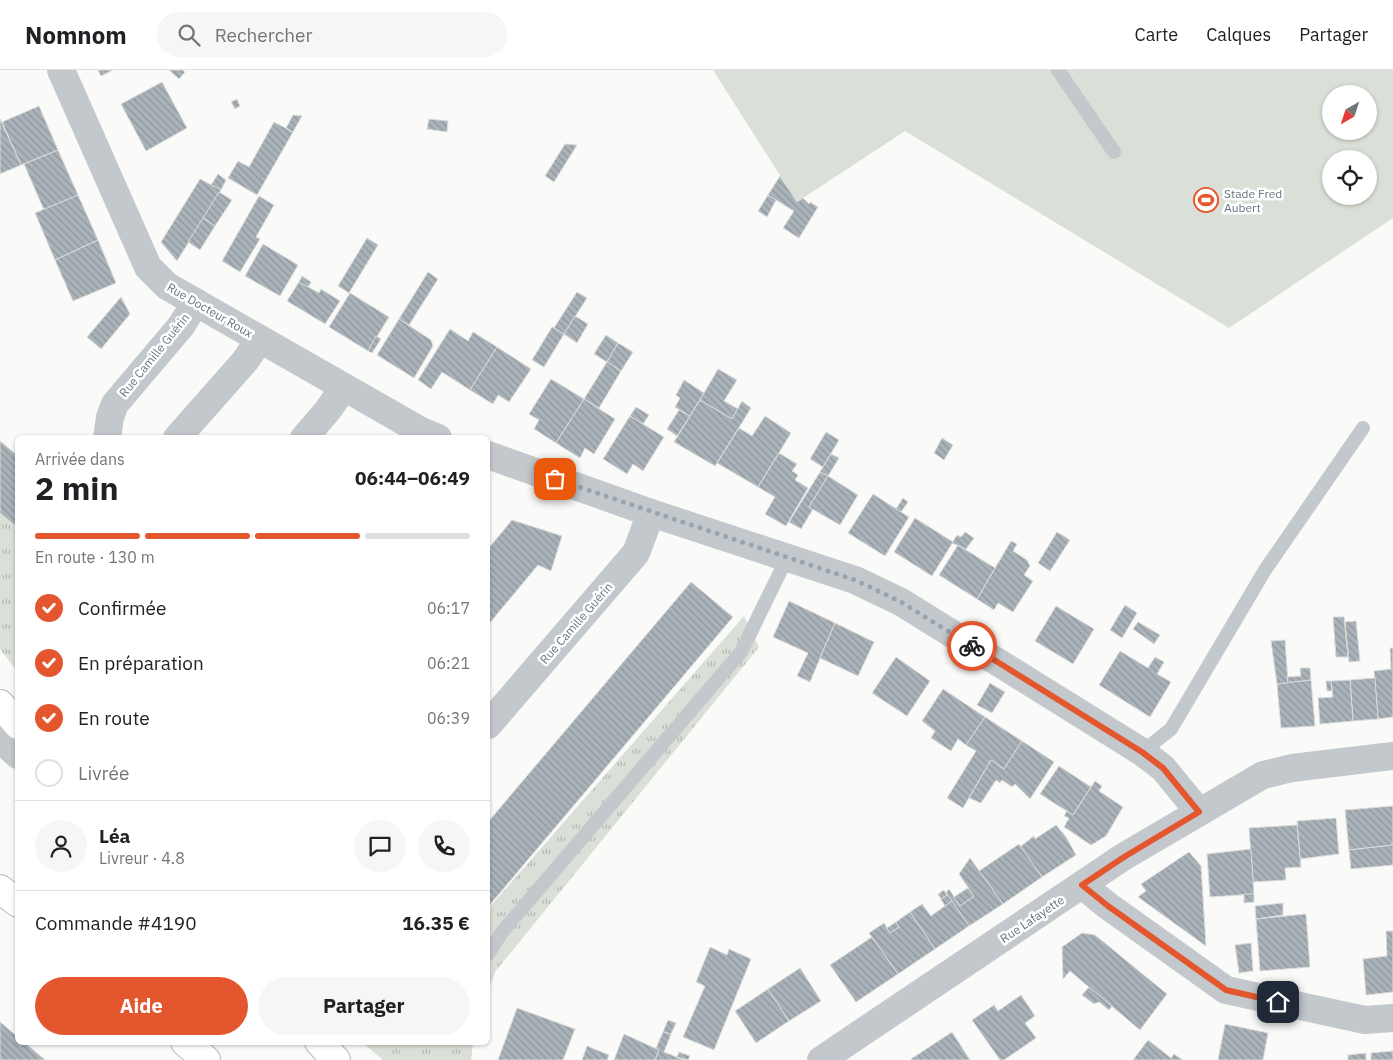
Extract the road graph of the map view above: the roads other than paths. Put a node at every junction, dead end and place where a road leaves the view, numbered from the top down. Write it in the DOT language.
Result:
graph roads {
  1 [pos="61,70"];
  2 [pos="1058,70"];
  3 [pos="1114,152"];
  4 [pos="196,302"];
  5 [pos="260,339"];
  6 [pos="344,387"];
  7 [pos="1363,428"];
  8 [pos="107,435"];
  9 [pos="180,435"];
  10 [pos="307,435"];
  11 [pos="431,435"];
  12 [pos="490,456"];
  13 [pos="651,513"];
  14 [pos="787,558"];
  15 [pos="0,704"];
  16 [pos="15,722"];
  17 [pos="490,723"];
  18 [pos="0,739"];
  19 [pos="15,752"];
  20 [pos="1142,752"];
  21 [pos="1393,756"];
  22 [pos="1199,812"];
  23 [pos="1082,885"];
  24 [pos="0,889"];
  25 [pos="15,901"];
  26 [pos="490,951"];
  27 [pos="1393,1018"];
  28 [pos="188,1045"];
  29 [pos="322,1045"];
  30 [pos="206,1060"];
  31 [pos="336,1060"];
  32 [pos="821,1060"];
  1 -- 4 [label="street, Rue Docteur Roux"];
  2 -- 3 [label="lane"];
  4 -- 5 [label="street, Rue Docteur Roux"];
  4 -- 8 [label="street, Rue Camille Guérin"];
  5 -- 6 [label="street, Rue Docteur Roux"];
  5 -- 9 [label="street"];
  6 -- 10 [label="street"];
  6 -- 11 [label="street, Rue Docteur Roux"];
  7 -- 20 [label="lane"];
  12 -- 13 [label="street"];
  13 -- 14 [label="street"];
  13 -- 17 [label="street, Rue Camille Guérin"];
  14 -- 20 [label="street"];
  14 -- 26 [label="lane"];
  15 -- 16 [label="main road"];
  18 -- 19 [label="street"];
  20 -- 22 [label="street"];
  21 -- 22 [label="street, Rue Lafayette"];
  22 -- 23 [label="street, Rue Lafayette"];
  23 -- 27 [label="street"];
  23 -- 32 [label="street, Rue Lafayette"];
  24 -- 25 [label="main road"];
  28 -- 30 [label="main road"];
  29 -- 31 [label="main road"];
}
